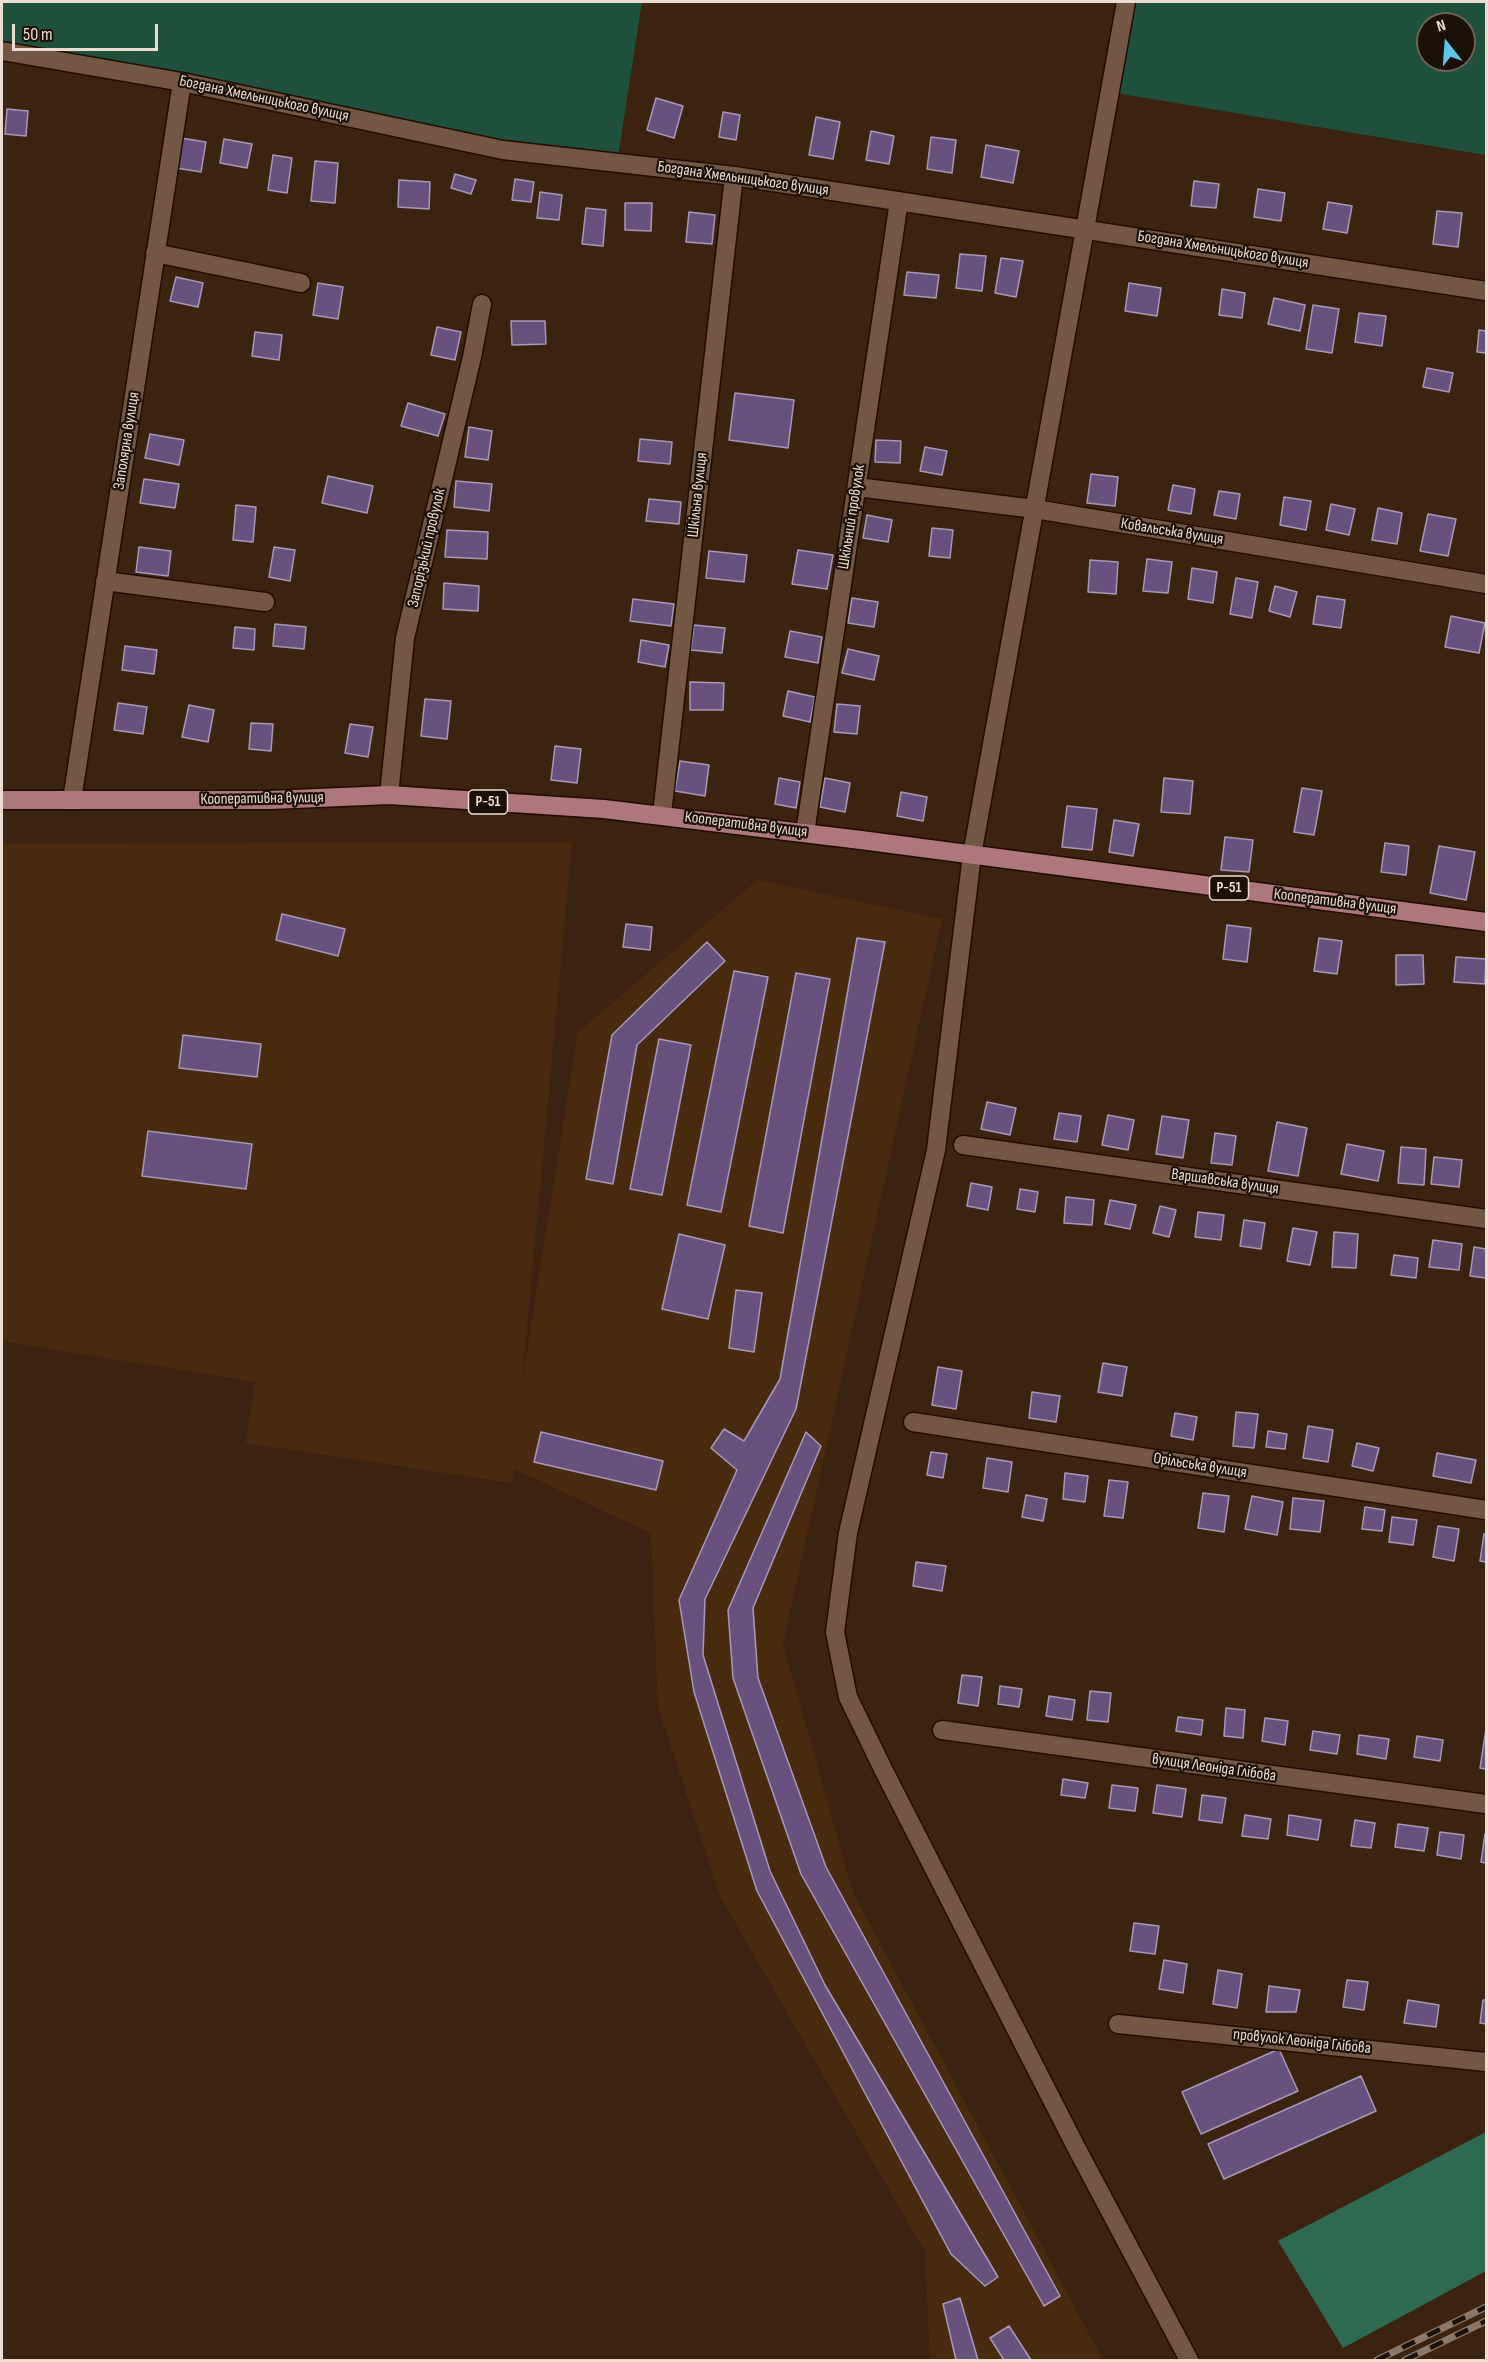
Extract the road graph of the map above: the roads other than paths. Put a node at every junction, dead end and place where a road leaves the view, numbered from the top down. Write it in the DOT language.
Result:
graph roads {
  1 [pos="1126,2"];
  2 [pos="2,51"];
  3 [pos="182,82"];
  4 [pos="734,177"];
  5 [pos="899,201"];
  6 [pos="1085,229"];
  7 [pos="155,253"];
  8 [pos="301,283"];
  9 [pos="1486,291"];
  10 [pos="482,304"];
  11 [pos="857,487"];
  12 [pos="1035,509"];
  13 [pos="105,581"];
  14 [pos="1486,584"];
  15 [pos="265,602"];
  16 [pos="389,795"];
  17 [pos="2,800"];
  18 [pos="72,800"];
  19 [pos="662,814"];
  20 [pos="805,832"];
  21 [pos="972,855"];
  22 [pos="1486,922"];
  23 [pos="963,1145"];
  24 [pos="1486,1219"];
  25 [pos="913,1422"];
  26 [pos="1486,1510"];
  27 [pos="942,1730"];
  28 [pos="1486,1804"];
  29 [pos="1118,2024"];
  30 [pos="1486,2062"];
  31 [pos="1189,2361"];
  1 -- 6 [label="street"];
  2 -- 3 [label="street, Богдана Хмельницького вулиця"];
  3 -- 4 [label="street, Богдана Хмельницького вулиця"];
  3 -- 7 [label="street, Заполярна вулиця"];
  4 -- 5 [label="street, Богдана Хмельницького вулиця"];
  4 -- 19 [label="street, Шкільна вулиця"];
  5 -- 6 [label="street, Богдана Хмельницького вулиця"];
  5 -- 11 [label="street, Шкільний провулок"];
  6 -- 9 [label="street, Богдана Хмельницького вулиця"];
  6 -- 12 [label="street"];
  7 -- 8 [label="street"];
  7 -- 13 [label="street, Заполярна вулиця"];
  10 -- 16 [label="street, Запорізький провулок"];
  11 -- 12 [label="street, Ковальська вулиця"];
  11 -- 20 [label="street, Шкільний провулок"];
  12 -- 14 [label="street, Ковальська вулиця"];
  12 -- 21 [label="street"];
  13 -- 15 [label="street"];
  13 -- 18 [label="street, Заполярна вулиця"];
  16 -- 18 [label="main road, Кооперативна вулиця / Р-51"];
  16 -- 19 [label="main road, Кооперативна вулиця / Р-51"];
  17 -- 18 [label="main road, Кооперативна вулиця / Р-51"];
  19 -- 20 [label="main road, Кооперативна вулиця / Р-51"];
  20 -- 21 [label="main road, Кооперативна вулиця / Р-51"];
  21 -- 22 [label="main road, Кооперативна вулиця / Р-51"];
  21 -- 31 [label="street"];
  23 -- 24 [label="street, Варшавська вулиця"];
  25 -- 26 [label="street, Орільська вулиця"];
  27 -- 28 [label="street, вулиця Леоніда Глібова"];
  29 -- 30 [label="street, провулок Леоніда Глібова"];
}
